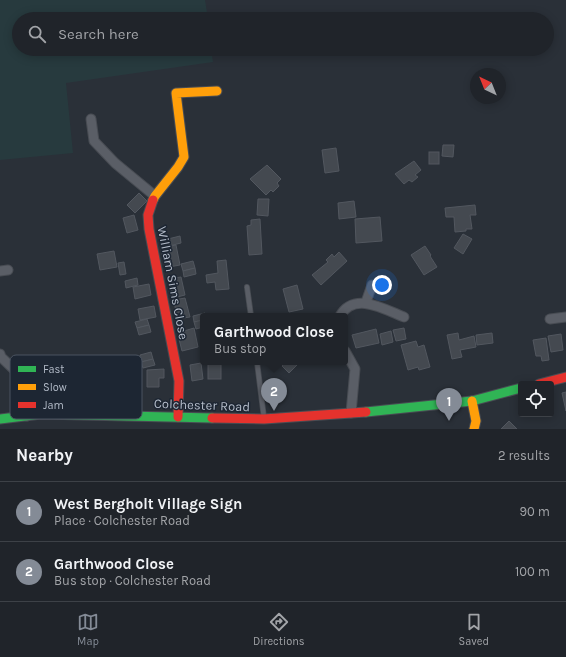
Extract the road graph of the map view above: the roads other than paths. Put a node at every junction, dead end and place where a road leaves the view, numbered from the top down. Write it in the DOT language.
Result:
graph roads {
  1 [pos="217,90"];
  2 [pos="91,119"];
  3 [pos="155,196"];
  4 [pos="372,285"];
  5 [pos="247,287"];
  6 [pos="366,302"];
  7 [pos="251,313"];
  8 [pos="342,313"];
  9 [pos="404,317"];
  10 [pos="566,317"];
  11 [pos="550,319"];
  12 [pos="0,354"];
  13 [pos="348,356"];
  14 [pos="257,365"];
  15 [pos="10,366"];
  16 [pos="566,377"];
  17 [pos="551,381"];
  18 [pos="518,389"];
  19 [pos="472,401"];
  20 [pos="351,413"];
  21 [pos="142,416"];
  22 [pos="178,417"];
  23 [pos="10,418"];
  24 [pos="0,419"];
  25 [pos="264,419"];
  26 [pos="474,429"];
  1 -- 3 [label="main road, William Sims Close"];
  2 -- 3 [label="street"];
  3 -- 22 [label="main road, William Sims Close"];
  4 -- 6 [label="street"];
  5 -- 7 [label="lane"];
  6 -- 8 [label="street"];
  6 -- 9 [label="street"];
  10 -- 11 [label="street"];
  12 -- 15 [label="street"];
  13 -- 20 [label="street"];
  14 -- 25 [label="lane"];
  16 -- 17 [label="main road"];
  18 -- 19 [label="main road, Colchester Road"];
  19 -- 20 [label="main road, Colchester Road"];
  19 -- 26 [label="main road"];
  20 -- 25 [label="main road, Colchester Road"];
  21 -- 22 [label="main road, Colchester Road"];
  22 -- 25 [label="main road, Colchester Road"];
  23 -- 24 [label="main road, Colchester Road"];
}
